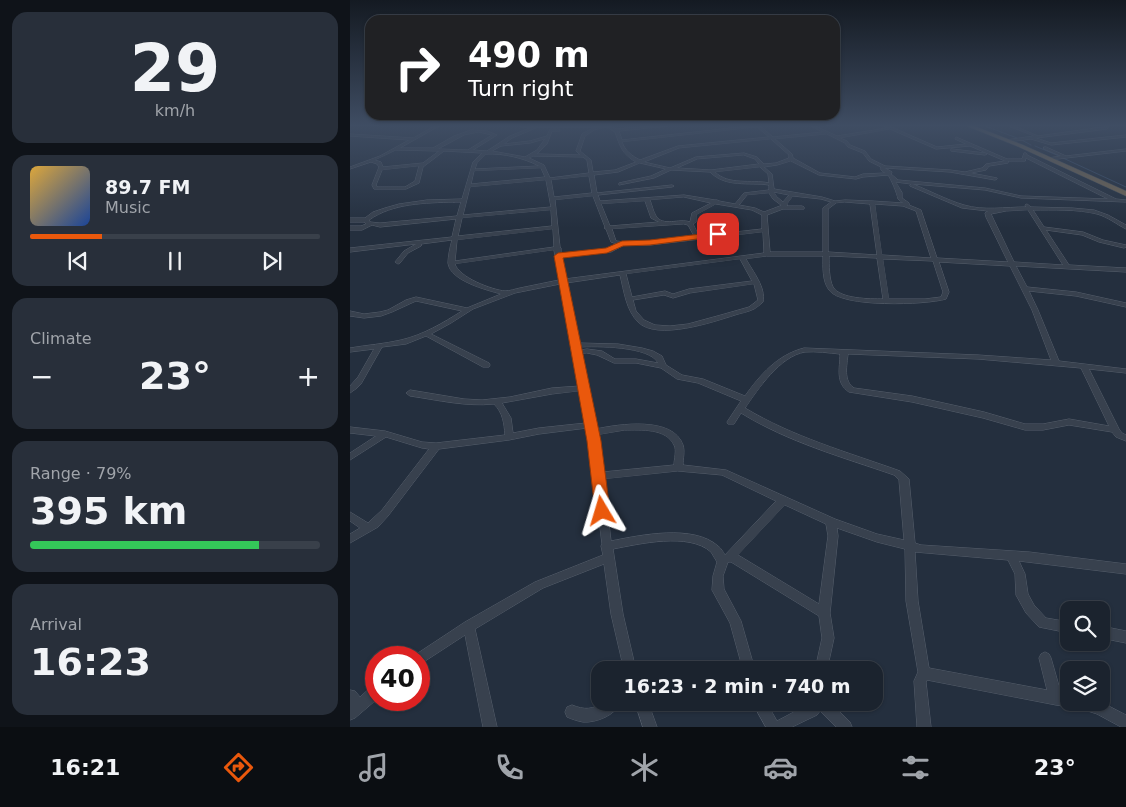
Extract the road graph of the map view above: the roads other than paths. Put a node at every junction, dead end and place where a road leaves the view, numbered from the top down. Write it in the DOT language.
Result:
graph roads {
  1 [pos="429,160"];
  2 [pos="478,160"];
  3 [pos="530,160"];
  4 [pos="589,160"];
  5 [pos="637,160"];
  6 [pos="645,160"];
  7 [pos="692,160"];
  8 [pos="758,160"];
  9 [pos="790,160"];
  10 [pos="793,160"];
  11 [pos="871,160"];
  12 [pos="1007,160"];
  13 [pos="1024,160"];
  14 [pos="1034,160"];
  15 [pos="1051,160"];
  16 [pos="373,161"];
  17 [pos="1010,161"];
  18 [pos="1020,161"];
  19 [pos="640,162"];
  20 [pos="1040,163"];
  21 [pos="423,164"];
  22 [pos="762,165"];
  23 [pos="543,167"];
  24 [pos="884,167"];
  25 [pos="350,169"];
  26 [pos="381,169"];
  27 [pos="671,169"];
  28 [pos="984,169"];
  29 [pos="472,170"];
  30 [pos="711,171"];
  31 [pos="611,172"];
  32 [pos="890,173"];
  33 [pos="962,174"];
  34 [pos="592,175"];
  35 [pos="771,177"];
  36 [pos="879,177"];
  37 [pos="548,178"];
  38 [pos="995,179"];
  39 [pos="894,180"];
  40 [pos="751,182"];
  41 [pos="621,184"];
  42 [pos="769,184"];
  43 [pos="468,186"];
  44 [pos="672,186"];
  45 [pos="988,189"];
  46 [pos="771,190"];
  47 [pos="622,191"];
  48 [pos="792,194"];
  49 [pos="1126,194"];
  50 [pos="596,195"];
  51 [pos="1021,197"];
  52 [pos="552,199"];
  53 [pos="647,199"];
  54 [pos="465,200"];
  55 [pos="1126,201"];
  56 [pos="717,202"];
  57 [pos="835,202"];
  58 [pos="872,202"];
  59 [pos="1118,202"];
  60 [pos="600,203"];
  61 [pos="909,205"];
  62 [pos="1126,205"];
  63 [pos="736,206"];
  64 [pos="784,206"];
  65 [pos="552,208"];
  66 [pos="802,208"];
  67 [pos="1029,209"];
  68 [pos="990,210"];
  69 [pos="764,214"];
  70 [pos="460,218"];
  71 [pos="350,220"];
  72 [pos="369,222"];
  73 [pos="664,222"];
  74 [pos="690,224"];
  75 [pos="555,227"];
  76 [pos="1126,227"];
  77 [pos="350,228"];
  78 [pos="607,228"];
  79 [pos="1042,228"];
  80 [pos="765,230"];
  81 [pos="697,237"];
  82 [pos="455,238"];
  83 [pos="426,242"];
  84 [pos="622,244"];
  85 [pos="1124,246"];
  86 [pos="558,248"];
  87 [pos="350,250"];
  88 [pos="767,254"];
  89 [pos="826,254"];
  90 [pos="558,256"];
  91 [pos="742,257"];
  92 [pos="880,257"];
  93 [pos="936,260"];
  94 [pos="398,262"];
  95 [pos="451,263"];
  96 [pos="1013,263"];
  97 [pos="1067,266"];
  98 [pos="1126,270"];
  99 [pos="623,273"];
  100 [pos="563,282"];
  101 [pos="757,282"];
  102 [pos="1026,289"];
  103 [pos="506,293"];
  104 [pos="630,299"];
  105 [pos="886,300"];
  106 [pos="1126,305"];
  107 [pos="467,310"];
  108 [pos="352,315"];
  109 [pos="427,334"];
  110 [pos="379,346"];
  111 [pos="577,349"];
  112 [pos="350,350"];
  113 [pos="844,351"];
  114 [pos="1056,363"];
  115 [pos="486,365"];
  116 [pos="663,366"];
  117 [pos="1084,366"];
  118 [pos="1126,371"];
  119 [pos="585,388"];
  120 [pos="350,390"];
  121 [pos="410,393"];
  122 [pos="746,400"];
  123 [pos="496,402"];
  124 [pos="740,409"];
  125 [pos="731,422"];
  126 [pos="591,429"];
  127 [pos="350,430"];
  128 [pos="1115,430"];
  129 [pos="385,434"];
  130 [pos="509,437"];
  131 [pos="1126,438"];
  132 [pos="436,446"];
  133 [pos="350,457"];
  134 [pos="678,468"];
  135 [pos="598,476"];
  136 [pos="783,500"];
  137 [pos="350,516"];
  138 [pos="831,522"];
  139 [pos="368,528"];
  140 [pos="350,539"];
  141 [pos="910,546"];
  142 [pos="608,551"];
  143 [pos="1012,556"];
  144 [pos="727,559"];
  145 [pos="1126,569"];
  146 [pos="824,612"];
  147 [pos="469,626"];
  148 [pos="1060,626"];
  149 [pos="1110,634"];
  150 [pos="1126,637"];
  151 [pos="430,652"];
  152 [pos="1046,658"];
  153 [pos="627,661"];
  154 [pos="746,661"];
  155 [pos="823,661"];
  156 [pos="924,673"];
  157 [pos="365,698"];
  158 [pos="1056,699"];
  159 [pos="1060,700"];
  160 [pos="353,705"];
  161 [pos="602,711"];
  162 [pos="644,711"];
  163 [pos="763,711"];
  164 [pos="810,711"];
  165 [pos="829,711"];
  166 [pos="1105,711"];
  167 [pos="572,712"];
  168 [pos="1126,722"];
  169 [pos="490,727"];
  170 [pos="650,727"];
  171 [pos="773,727"];
  172 [pos="778,727"];
  173 [pos="845,727"];
  174 [pos="924,727"];
  1 -- 21 [label="street"];
  2 -- 29 [label="street"];
  3 -- 23 [label="street"];
  4 -- 34 [label="street"];
  5 -- 19 [label="street"];
  6 -- 19 [label="street"];
  7 -- 27 [label="street"];
  8 -- 22 [label="street"];
  9 -- 22 [label="street"];
  10 -- 36 [label="street"];
  11 -- 24 [label="street"];
  12 -- 17 [label="street"];
  13 -- 18 [label="street"];
  14 -- 20 [label="street"];
  15 -- 49 [label="highway"];
  16 -- 25 [label="street"];
  16 -- 26 [label="street"];
  17 -- 18 [label="street"];
  17 -- 28 [label="street"];
  18 -- 20 [label="street"];
  19 -- 27 [label="street"];
  19 -- 31 [label="street"];
  20 -- 59 [label="street"];
  21 -- 26 [label="street"];
  21 -- 26 [label="street"];
  22 -- 30 [label="street"];
  22 -- 35 [label="street"];
  23 -- 29 [label="street"];
  23 -- 37 [label="street"];
  24 -- 32 [label="street"];
  24 -- 33 [label="street"];
  27 -- 30 [label="street"];
  27 -- 41 [label="street"];
  28 -- 33 [label="street"];
  28 -- 38 [label="street"];
  29 -- 43 [label="street"];
  30 -- 40 [label="street"];
  31 -- 34 [label="street"];
  31 -- 41 [label="street"];
  32 -- 36 [label="street"];
  32 -- 39 [label="street"];
  33 -- 38 [label="street"];
  34 -- 37 [label="street"];
  34 -- 50 [label="street"];
  35 -- 40 [label="street"];
  35 -- 42 [label="street"];
  36 -- 39 [label="street"];
  37 -- 43 [label="street"];
  37 -- 52 [label="street"];
  38 -- 45 [label="street"];
  39 -- 45 [label="street"];
  39 -- 61 [label="street"];
  39 -- 68 [label="street"];
  40 -- 42 [label="street"];
  41 -- 47 [label="street"];
  42 -- 46 [label="street"];
  43 -- 54 [label="street"];
  44 -- 47 [label="street"];
  45 -- 51 [label="street"];
  46 -- 48 [label="street"];
  46 -- 63 [label="street"];
  46 -- 64 [label="street"];
  47 -- 50 [label="street"];
  48 -- 57 [label="street"];
  48 -- 64 [label="street"];
  50 -- 52 [label="street"];
  50 -- 60 [label="street"];
  51 -- 59 [label="street"];
  51 -- 67 [label="street"];
  52 -- 65 [label="street"];
  53 -- 56 [label="street"];
  53 -- 60 [label="street"];
  53 -- 73 [label="street"];
  54 -- 70 [label="street"];
  54 -- 72 [label="street"];
  55 -- 59 [label="street"];
  56 -- 63 [label="street"];
  56 -- 74 [label="street"];
  57 -- 58 [label="street"];
  57 -- 89 [label="street"];
  58 -- 61 [label="street"];
  58 -- 92 [label="street"];
  59 -- 62 [label="street"];
  60 -- 78 [label="street"];
  61 -- 93 [label="street"];
  63 -- 69 [label="street"];
  64 -- 66 [label="street"];
  64 -- 69 [label="street"];
  65 -- 70 [label="street"];
  65 -- 75 [label="street"];
  67 -- 68 [label="street"];
  67 -- 76 [label="street"];
  67 -- 79 [label="street"];
  68 -- 96 [label="street"];
  69 -- 80 [label="street"];
  70 -- 72 [label="street"];
  70 -- 82 [label="street"];
  71 -- 72 [label="street"];
  72 -- 77 [label="street"];
  73 -- 74 [label="street"];
  73 -- 78 [label="street"];
  74 -- 81 [label="street"];
  75 -- 82 [label="street"];
  75 -- 86 [label="street"];
  78 -- 84 [label="street"];
  79 -- 85 [label="street"];
  79 -- 97 [label="street"];
  80 -- 81 [label="street"];
  80 -- 88 [label="street"];
  81 -- 84 [label="street"];
  82 -- 83 [label="street"];
  82 -- 95 [label="street"];
  83 -- 87 [label="street"];
  83 -- 94 [label="street"];
  84 -- 90 [label="street"];
  86 -- 90 [label="street"];
  86 -- 95 [label="street"];
  88 -- 89 [label="street"];
  88 -- 91 [label="street"];
  89 -- 92 [label="street"];
  89 -- 105 [label="street"];
  90 -- 100 [label="street"];
  91 -- 99 [label="street"];
  91 -- 101 [label="street"];
  92 -- 93 [label="street"];
  92 -- 105 [label="street"];
  93 -- 96 [label="street"];
  93 -- 105 [label="street"];
  95 -- 103 [label="street"];
  96 -- 97 [label="street"];
  96 -- 102 [label="street"];
  97 -- 98 [label="street"];
  99 -- 100 [label="street"];
  99 -- 104 [label="street"];
  100 -- 103 [label="street"];
  100 -- 111 [label="street"];
  101 -- 104 [label="street"];
  101 -- 104 [label="street"];
  102 -- 106 [label="street"];
  102 -- 114 [label="street"];
  103 -- 107 [label="street"];
  107 -- 108 [label="street"];
  107 -- 109 [label="street"];
  109 -- 110 [label="street"];
  109 -- 115 [label="street"];
  110 -- 112 [label="street"];
  110 -- 120 [label="street"];
  111 -- 116 [label="street"];
  111 -- 116 [label="street"];
  111 -- 119 [label="street"];
  113 -- 114 [label="street"];
  113 -- 122 [label="street"];
  113 -- 128 [label="street"];
  114 -- 117 [label="street"];
  116 -- 122 [label="street"];
  117 -- 118 [label="street"];
  117 -- 128 [label="street"];
  119 -- 123 [label="street"];
  119 -- 126 [label="street"];
  121 -- 123 [label="street"];
  122 -- 124 [label="street"];
  123 -- 130 [label="street"];
  124 -- 125 [label="street"];
  124 -- 141 [label="street"];
  126 -- 130 [label="street"];
  126 -- 134 [label="street"];
  126 -- 135 [label="street"];
  127 -- 129 [label="street"];
  128 -- 131 [label="street"];
  129 -- 132 [label="street"];
  129 -- 133 [label="street"];
  130 -- 132 [label="street"];
  132 -- 139 [label="street"];
  134 -- 135 [label="street"];
  134 -- 136 [label="street"];
  135 -- 142 [label="street"];
  136 -- 138 [label="street"];
  136 -- 144 [label="street"];
  137 -- 139 [label="street"];
  138 -- 141 [label="street"];
  138 -- 146 [label="street"];
  139 -- 140 [label="street"];
  141 -- 143 [label="street"];
  141 -- 156 [label="street"];
  142 -- 144 [label="street"];
  142 -- 147 [label="street"];
  142 -- 153 [label="street"];
  143 -- 145 [label="street"];
  143 -- 148 [label="street"];
  144 -- 146 [label="street"];
  144 -- 154 [label="street"];
  146 -- 155 [label="street"];
  147 -- 151 [label="street"];
  147 -- 169 [label="street"];
  149 -- 150 [label="street"];
  152 -- 158 [label="street"];
  156 -- 158 [label="street"];
  156 -- 174 [label="street"];
  157 -- 160 [label="street"];
  158 -- 159 [label="street"];
  161 -- 167 [label="street"];
  162 -- 170 [label="street"];
  163 -- 171 [label="street"];
  164 -- 172 [label="street"];
  165 -- 173 [label="street"];
  166 -- 168 [label="street"];
}
